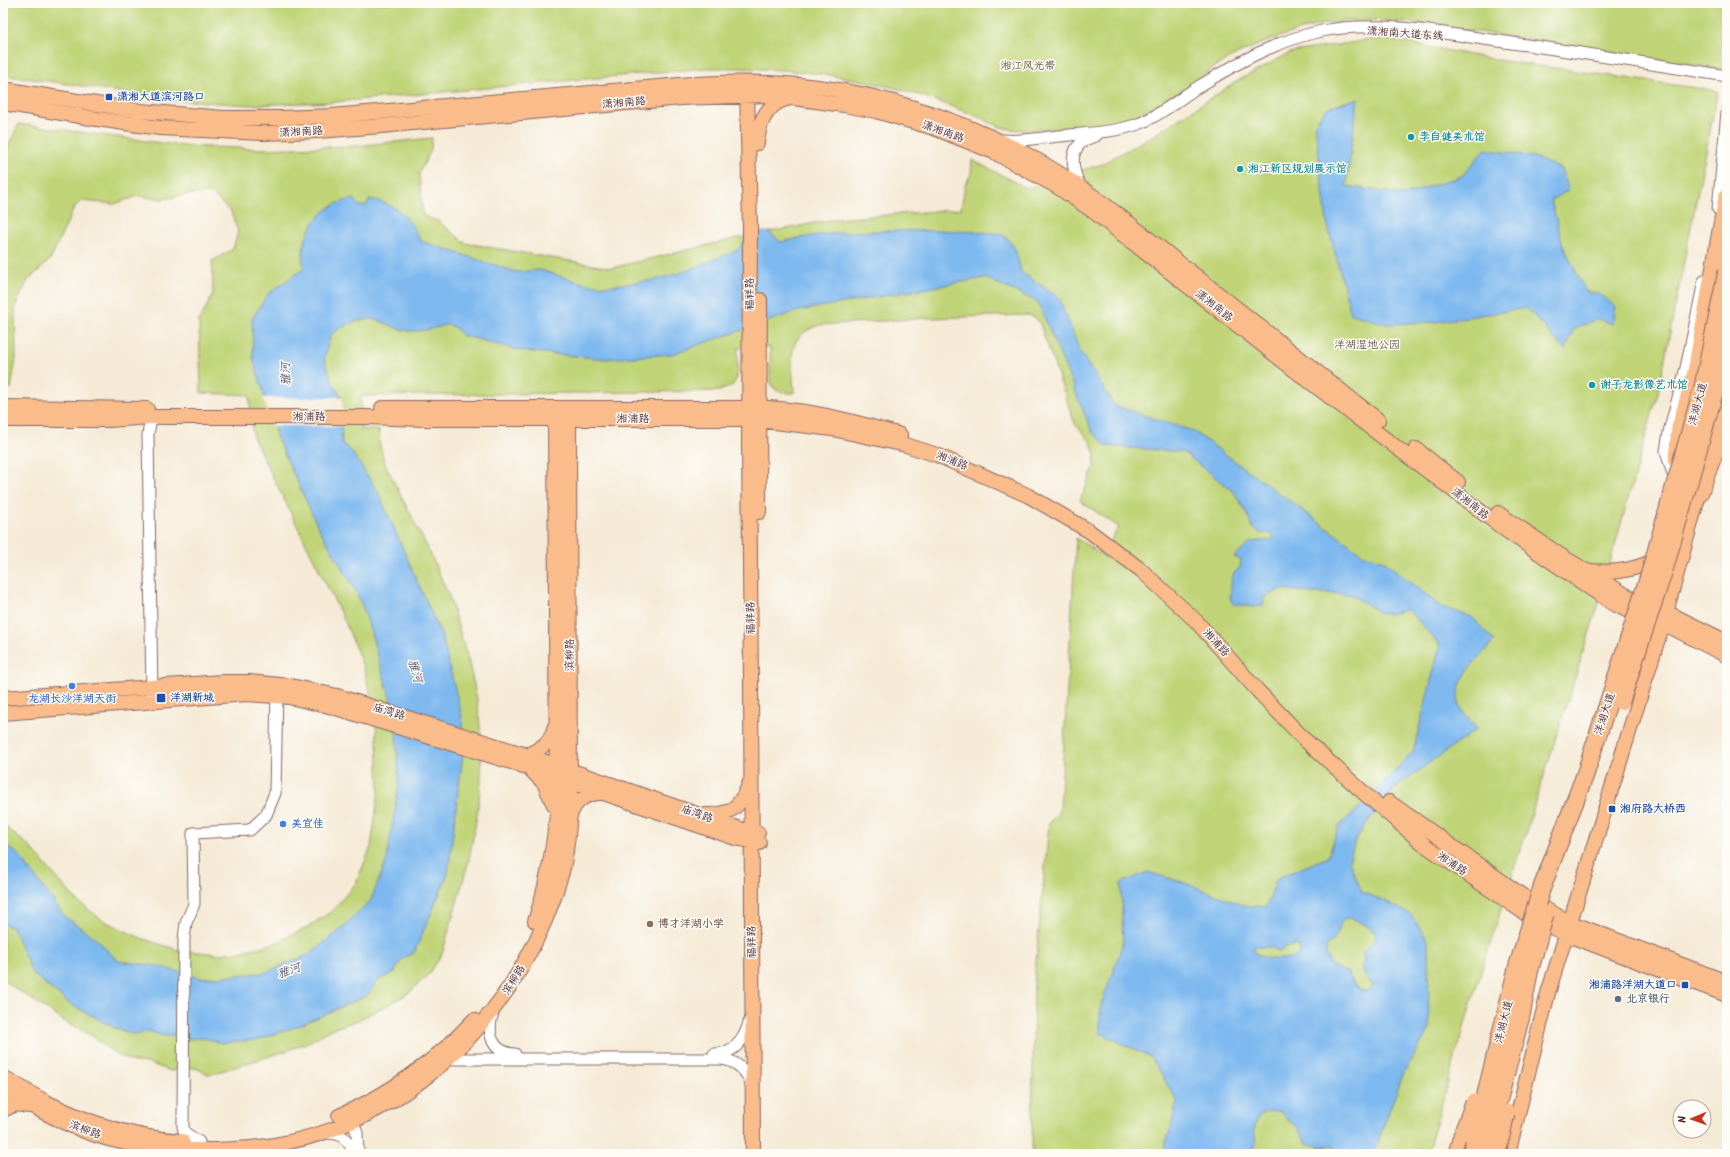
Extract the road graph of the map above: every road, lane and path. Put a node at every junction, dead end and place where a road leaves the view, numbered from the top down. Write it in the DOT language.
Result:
graph roads {
  1 [pos="1727,77"];
  2 [pos="752,88"];
  3 [pos="3,89"];
  4 [pos="718,96"];
  5 [pos="797,98"];
  6 [pos="3,103"];
  7 [pos="21,105"];
  8 [pos="3,108"];
  9 [pos="1727,112"];
  10 [pos="748,125"];
  11 [pos="989,137"];
  12 [pos="757,143"];
  13 [pos="1080,186"];
  14 [pos="1727,196"];
  15 [pos="755,227"];
  16 [pos="1727,271"];
  17 [pos="1727,337"];
  18 [pos="755,372"];
  19 [pos="3,403"];
  20 [pos="1727,406"];
  21 [pos="10,407"];
  22 [pos="794,410"];
  23 [pos="244,413"];
  24 [pos="365,413"];
  25 [pos="562,413"];
  26 [pos="717,413"];
  27 [pos="754,414"];
  28 [pos="156,417"];
  29 [pos="137,418"];
  30 [pos="521,419"];
  31 [pos="606,419"];
  32 [pos="3,420"];
  33 [pos="25,420"];
  34 [pos="787,423"];
  35 [pos="3,427"];
  36 [pos="1724,438"];
  37 [pos="754,448"];
  38 [pos="562,450"];
  39 [pos="1673,474"];
  40 [pos="1699,494"];
  41 [pos="1650,563"];
  42 [pos="1587,571"];
  43 [pos="1638,609"];
  44 [pos="1665,617"];
  45 [pos="1727,642"];
  46 [pos="1727,656"];
  47 [pos="150,686"];
  48 [pos="280,690"];
  49 [pos="5,697"];
  50 [pos="150,701"];
  51 [pos="5,714"];
  52 [pos="557,720"];
  53 [pos="570,734"];
  54 [pos="525,760"];
  55 [pos="563,773"];
  56 [pos="751,778"];
  57 [pos="604,787"];
  58 [pos="1368,791"];
  59 [pos="693,813"];
  60 [pos="563,819"];
  61 [pos="715,831"];
  62 [pos="756,838"];
  63 [pos="751,873"];
  64 [pos="1528,908"];
  65 [pos="1567,928"];
  66 [pos="1727,982"];
  67 [pos="1727,995"];
  68 [pos="1508,1005"];
  69 [pos="494,1009"];
  70 [pos="752,1014"];
  71 [pos="1521,1016"];
  72 [pos="449,1059"];
  73 [pos="4,1081"];
  74 [pos="752,1091"];
  75 [pos="33,1107"];
  76 [pos="3,1110"];
  77 [pos="370,1112"];
  78 [pos="347,1118"];
  79 [pos="181,1127"];
  80 [pos="317,1134"];
  81 [pos="171,1140"];
  82 [pos="199,1142"];
  83 [pos="355,1149"];
  84 [pos="752,1154"];
  85 [pos="762,1154"];
  86 [pos="1456,1154"];
  87 [pos="1464,1154"];
  88 [pos="1471,1154"];
  89 [pos="1484,1154"];
  90 [pos="1497,1154"];
  91 [pos="1508,1154"];
  1 -- 11 [label="street, 潇湘南大道东线"];
  1 -- 13 [label="street, 潇湘南大道东线"];
  2 -- 3 [label="main road, 潇湘南路"];
  2 -- 4 [label="main road, 潇湘南路"];
  2 -- 5 [label="main road, 潇湘南路"];
  2 -- 10 [label="main road, 福祥路"];
  2 -- 11 [label="main road, 潇湘南路"];
  2 -- 12 [label="main road, 福祥路"];
  4 -- 7 [label="main road, 潇湘南路"];
  4 -- 10 [label="main road"];
  5 -- 12 [label="main road"];
  5 -- 43 [label="main road, 潇湘南路"];
  6 -- 7 [label="main road, 潇湘南路"];
  7 -- 8 [label="main road"];
  9 -- 39 [label="street"];
  10 -- 15 [label="main road, 福祥路"];
  11 -- 13 [label="main road, 潇湘南路"];
  12 -- 15 [label="main road, 福祥路"];
  13 -- 42 [label="main road, 潇湘南路"];
  14 -- 39 [label="highway"];
  15 -- 18 [label="main road, 福祥路"];
  16 -- 68 [label="highway, 洋湖大道, bridge"];
  17 -- 71 [label="highway, 洋湖大道, bridge"];
  18 -- 22 [label="main road"];
  18 -- 26 [label="main road"];
  18 -- 27 [label="main road, 福祥路"];
  19 -- 21 [label="main road, 湘浦路"];
  20 -- 36 [label="highway"];
  21 -- 23 [label="main road, 湘浦路"];
  22 -- 27 [label="main road, 湘浦路"];
  22 -- 58 [label="main road, 湘浦路"];
  23 -- 24 [label="main road, 湘浦路"];
  23 -- 28 [label="main road, 湘浦路"];
  24 -- 25 [label="main road, 湘浦路"];
  24 -- 30 [label="main road, 湘浦路"];
  25 -- 26 [label="main road, 湘浦路"];
  25 -- 30 [label="main road, 湘浦路"];
  25 -- 31 [label="main road, 湘浦路"];
  25 -- 38 [label="main road, 滨柳路"];
  26 -- 27 [label="main road, 湘浦路"];
  26 -- 31 [label="main road, 湘浦路"];
  26 -- 37 [label="main road"];
  27 -- 34 [label="main road, 湘浦路"];
  27 -- 37 [label="main road, 福祥路"];
  28 -- 29 [label="main road, 湘浦路"];
  28 -- 47 [label="street"];
  29 -- 33 [label="main road, 湘浦路"];
  29 -- 47 [label="street"];
  30 -- 38 [label="main road"];
  31 -- 38 [label="main road"];
  32 -- 33 [label="main road, 湘浦路"];
  33 -- 35 [label="main road"];
  34 -- 37 [label="main road"];
  34 -- 58 [label="main road, 湘浦路"];
  36 -- 40 [label="highway"];
  37 -- 56 [label="main road, 福祥路"];
  37 -- 62 [label="main road, 福祥路"];
  38 -- 52 [label="main road, 滨柳路"];
  38 -- 53 [label="main road, 滨柳路"];
  39 -- 41 [label="main road"];
  40 -- 44 [label="main road"];
  41 -- 42 [label="main road"];
  41 -- 43 [label="main road"];
  42 -- 43 [label="main road, 潇湘南路"];
  43 -- 44 [label="main road, 潇湘南路"];
  43 -- 64 [label="main road"];
  44 -- 45 [label="main road, 潇湘南路"];
  44 -- 46 [label="main road, 潇湘南路"];
  44 -- 65 [label="main road"];
  47 -- 48 [label="main road, 庙湾路"];
  47 -- 49 [label="main road, 庙湾路"];
  47 -- 50 [label="street"];
  48 -- 50 [label="main road, 庙湾路"];
  48 -- 54 [label="main road, 庙湾路, bridge"];
  48 -- 79 [label="street"];
  50 -- 51 [label="main road, 庙湾路"];
  52 -- 54 [label="main road"];
  52 -- 55 [label="main road, 滨柳路"];
  53 -- 55 [label="main road, 滨柳路"];
  53 -- 57 [label="main road"];
  54 -- 55 [label="main road, 庙湾路"];
  54 -- 60 [label="main road"];
  55 -- 57 [label="main road, 庙湾路"];
  55 -- 60 [label="main road, 滨柳路"];
  56 -- 59 [label="main road"];
  56 -- 62 [label="main road, 福祥路"];
  57 -- 59 [label="main road, 庙湾路"];
  57 -- 60 [label="main road"];
  57 -- 61 [label="main road, 庙湾路"];
  58 -- 64 [label="main road, 湘浦路"];
  59 -- 62 [label="main road, 庙湾路"];
  60 -- 69 [label="main road, 滨柳路"];
  60 -- 78 [label="main road, 滨柳路"];
  61 -- 62 [label="main road, 庙湾路"];
  61 -- 63 [label="main road"];
  62 -- 63 [label="main road, 福祥路"];
  62 -- 85 [label="main road, 福祥路"];
  63 -- 70 [label="main road, 福祥路"];
  64 -- 65 [label="main road, 湘浦路"];
  64 -- 87 [label="main road"];
  65 -- 66 [label="main road, 湘浦路"];
  65 -- 67 [label="main road, 湘浦路"];
  65 -- 91 [label="main road"];
  68 -- 86 [label="highway, bridge"];
  68 -- 88 [label="highway, 洋湖大道, bridge"];
  69 -- 70 [label="street"];
  69 -- 72 [label="main road, 滨柳路"];
  70 -- 74 [label="main road, 福祥路"];
  71 -- 89 [label="highway, 洋湖大道, bridge"];
  71 -- 90 [label="highway, bridge"];
  72 -- 74 [label="street"];
  72 -- 77 [label="main road, 滨柳路"];
  73 -- 75 [label="main road, 滨柳路"];
  73 -- 81 [label="main road, 滨柳路"];
  74 -- 84 [label="main road, 福祥路"];
  75 -- 76 [label="main road"];
  75 -- 80 [label="main road, 滨柳路"];
  77 -- 78 [label="main road, 滨柳路"];
  77 -- 83 [label="street"];
  78 -- 80 [label="main road, 滨柳路"];
  78 -- 82 [label="main road, 滨柳路"];
  78 -- 83 [label="street"];
  79 -- 81 [label="street"];
  79 -- 82 [label="street"];
  80 -- 83 [label="street"];
  81 -- 82 [label="main road, 滨柳路"];
}
